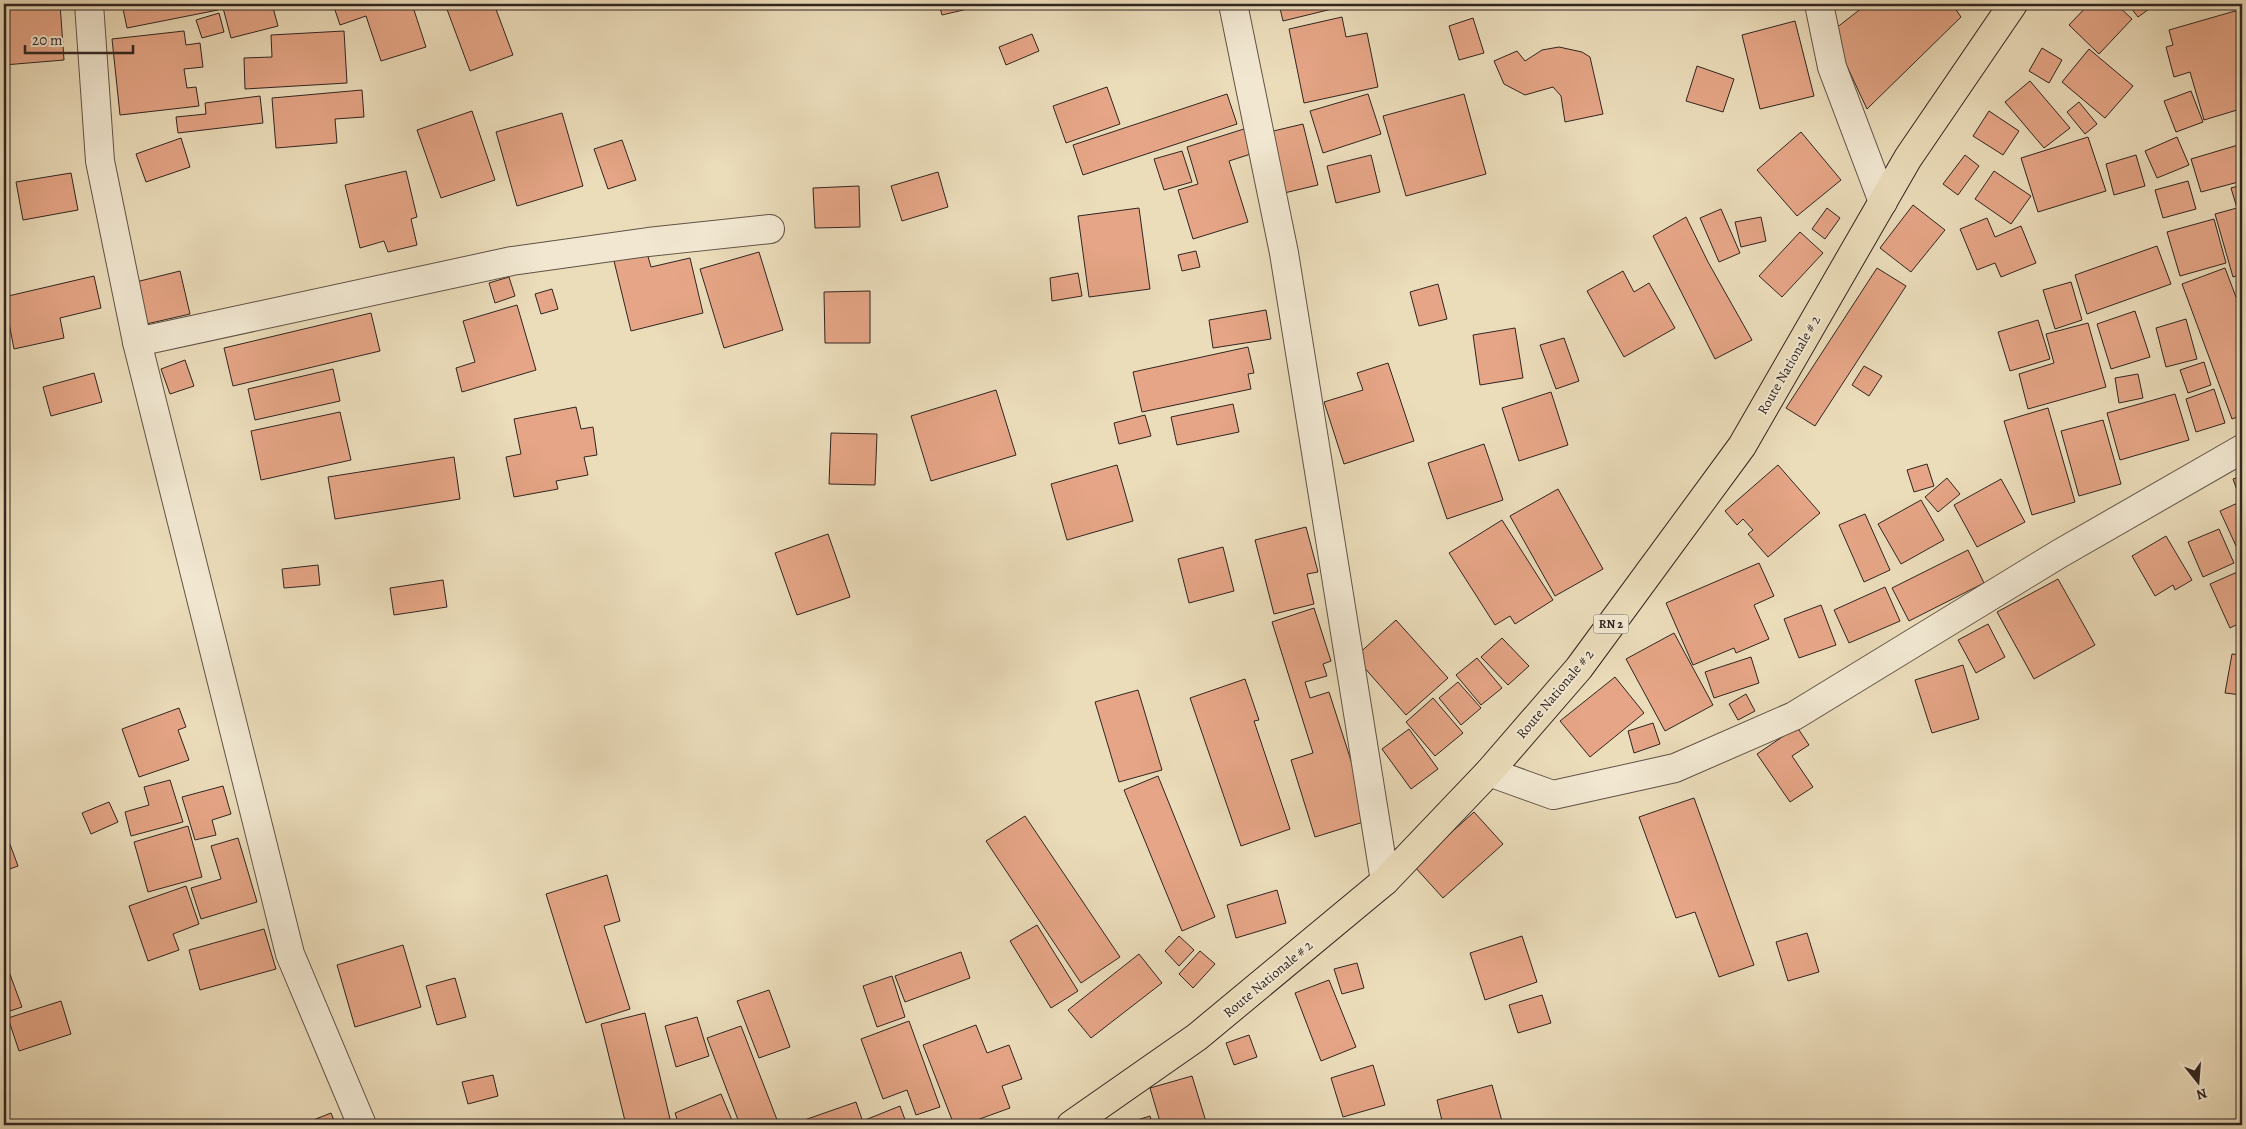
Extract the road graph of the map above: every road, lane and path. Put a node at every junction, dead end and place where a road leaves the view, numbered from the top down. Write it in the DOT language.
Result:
graph roads {
  1 [pos="89,4"];
  2 [pos="1233,4"];
  3 [pos="1819,4"];
  4 [pos="2014,4"];
  5 [pos="1883,202"];
  6 [pos="770,229"];
  7 [pos="137,342"];
  8 [pos="2242,449"];
  9 [pos="1489,772"];
  10 [pos="1385,882"];
  11 [pos="362,1125"];
  12 [pos="1071,1125"];
  1 -- 7 [label="street"];
  2 -- 10 [label="street"];
  3 -- 5 [label="street"];
  4 -- 5 [label="main road, Route Nationale # 2 / RN 2"];
  5 -- 9 [label="main road, Route Nationale # 2 / RN 2"];
  6 -- 7 [label="street"];
  7 -- 11 [label="street"];
  8 -- 9 [label="street"];
  9 -- 10 [label="main road, Route Nationale # 2 / RN 2"];
  10 -- 12 [label="main road, Route Nationale # 2 / RN 2"];
}
